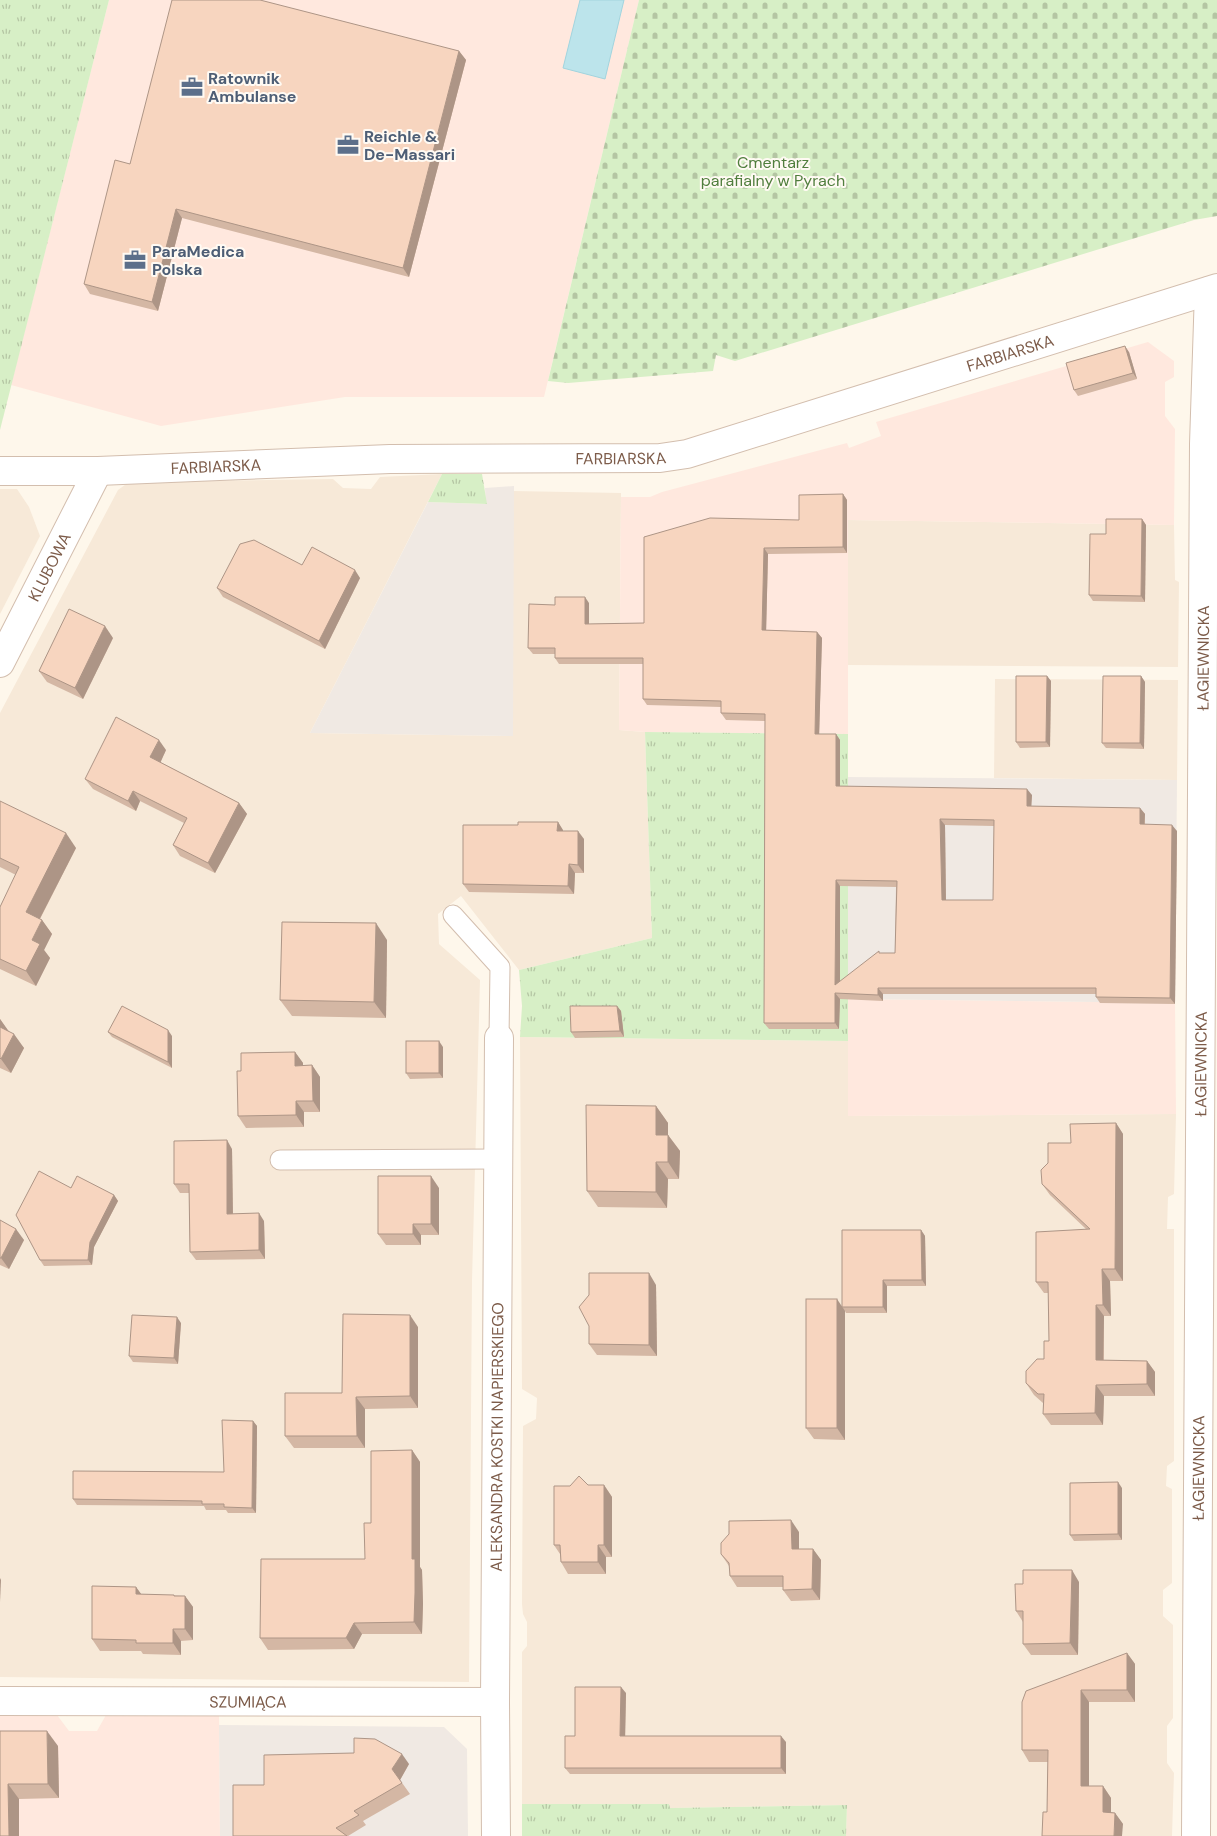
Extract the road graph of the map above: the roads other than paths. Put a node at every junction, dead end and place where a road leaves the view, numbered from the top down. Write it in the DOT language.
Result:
graph roads {
  1 [pos="1213,289"];
  2 [pos="0,471"];
  3 [pos="98,471"];
  4 [pos="0,663"];
  5 [pos="453,915"];
  6 [pos="1209,977"];
  7 [pos="499,1038"];
  8 [pos="498,1159"];
  9 [pos="280,1160"];
  10 [pos="0,1701"];
  11 [pos="495,1702"];
  12 [pos="496,1836"];
  13 [pos="1196,1836"];
  1 -- 3 [label="street, FARBIARSKA"];
  1 -- 6 [label="street, ŁAGIEWNICKA"];
  2 -- 3 [label="street, FARBIARSKA"];
  3 -- 4 [label="street, KLUBOWA"];
  5 -- 7 [label="lane"];
  6 -- 13 [label="street, ŁAGIEWNICKA"];
  7 -- 8 [label="street, ALEKSANDRA KOSTKI NAPIERSKIEGO"];
  8 -- 9 [label="lane"];
  8 -- 11 [label="street, ALEKSANDRA KOSTKI NAPIERSKIEGO"];
  10 -- 11 [label="street, SZUMIĄCA"];
  11 -- 12 [label="street, ALEKSANDRA KOSTKI NAPIERSKIEGO"];
}
